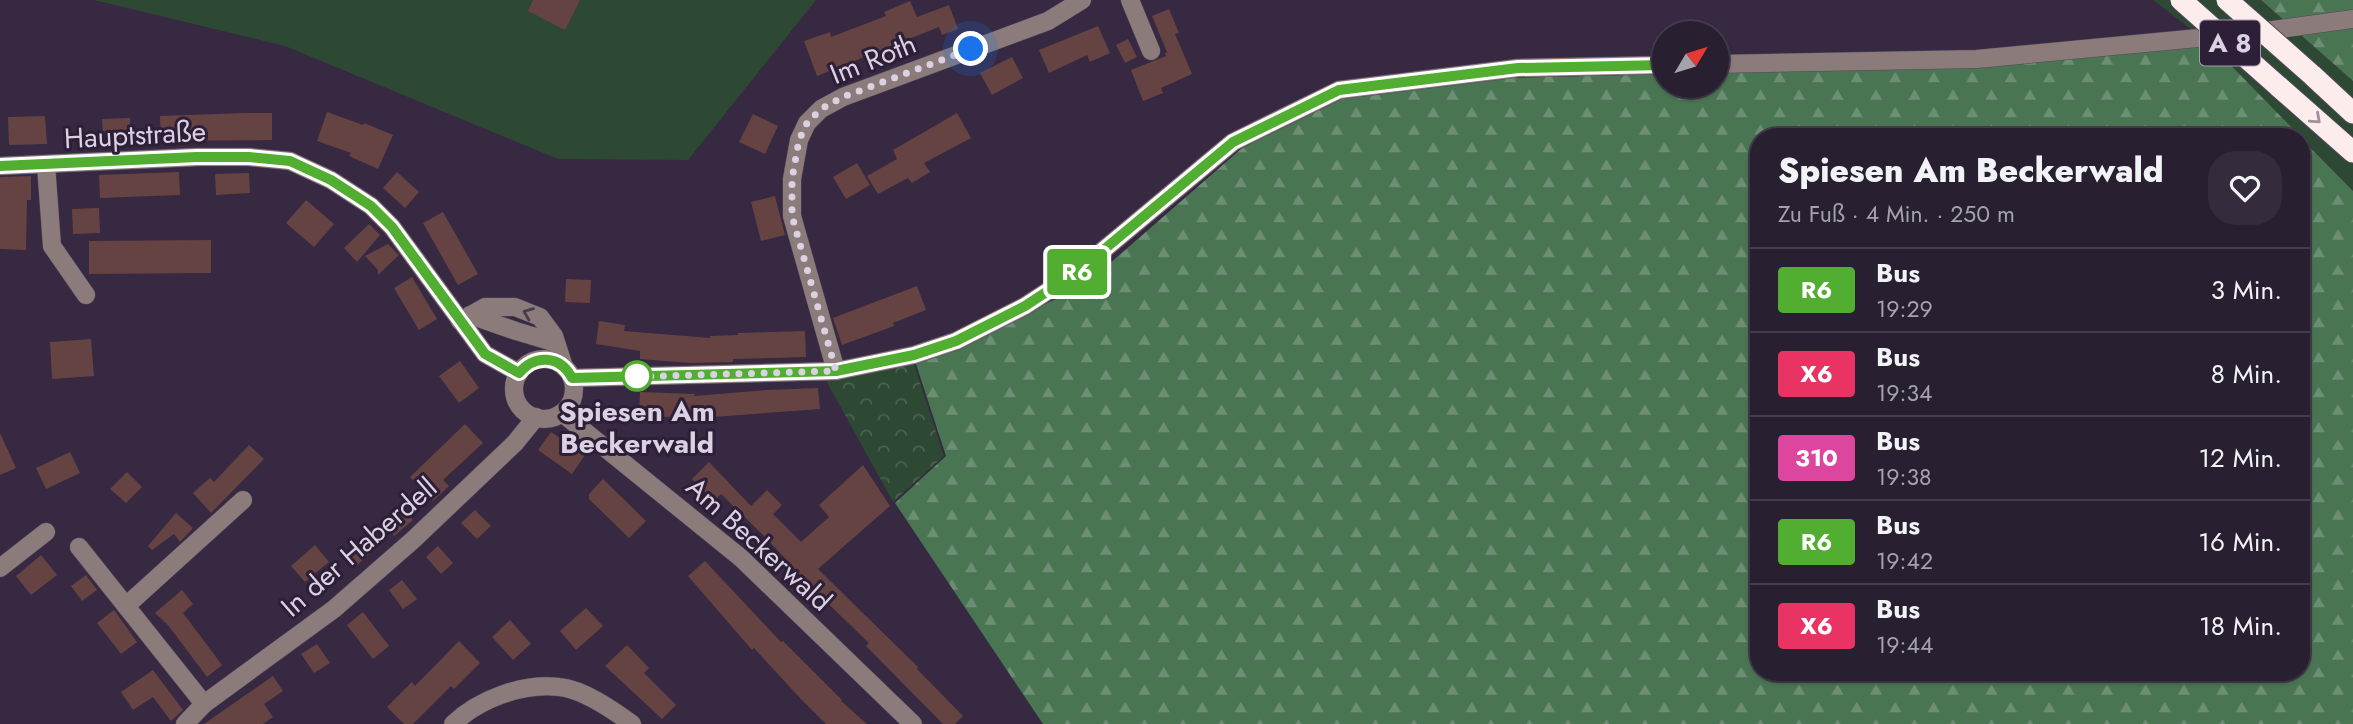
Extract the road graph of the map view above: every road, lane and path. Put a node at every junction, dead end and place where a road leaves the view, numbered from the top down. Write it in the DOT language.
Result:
graph roads {
  1 [pos="1082,0"];
  2 [pos="1130,0"];
  3 [pos="2181,0"];
  4 [pos="2227,0"];
  5 [pos="2353,19"];
  6 [pos="1151,51"];
  7 [pos="1729,64"];
  8 [pos="1652,65"];
  9 [pos="2353,113"];
  10 [pos="2353,152"];
  11 [pos="46,165"];
  12 [pos="0,166"];
  13 [pos="86,295"];
  14 [pos="465,318"];
  15 [pos="836,371"];
  16 [pos="568,372"];
  17 [pos="519,373"];
  18 [pos="562,413"];
  19 [pos="536,417"];
  20 [pos="243,500"];
  21 [pos="46,532"];
  22 [pos="79,547"];
  23 [pos="0,568"];
  24 [pos="126,606"];
  25 [pos="204,704"];
  26 [pos="185,724"];
  27 [pos="453,724"];
  28 [pos="632,724"];
  29 [pos="913,724"];
  1 -- 15 [label="street, Im Roth"];
  2 -- 6 [label="street"];
  3 -- 10 [label="highway, A 8, one-way, bridge"];
  4 -- 9 [label="highway, A 8, bridge"];
  5 -- 7 [label="street"];
  8 -- 15 [label="street"];
  11 -- 12 [label="street, Hauptstraße"];
  11 -- 13 [label="street"];
  11 -- 14 [label="street, Hauptstraße"];
  16 -- 14 [label="street, one-way"];
  14 -- 17 [label="street, Hauptstraße"];
  15 -- 16 [label="street"];
  16 -- 17 [label="street"];
  16 -- 18 [label="street"];
  17 -- 19 [label="street"];
  18 -- 19 [label="street"];
  18 -- 29 [label="street, Am Beckerwald"];
  19 -- 25 [label="street, In der Haberdell"];
  20 -- 24 [label="street"];
  21 -- 23 [label="street"];
  22 -- 24 [label="street"];
  24 -- 25 [label="street"];
  25 -- 26 [label="street, In der Haberdell"];
  27 -- 28 [label="street"];
}
